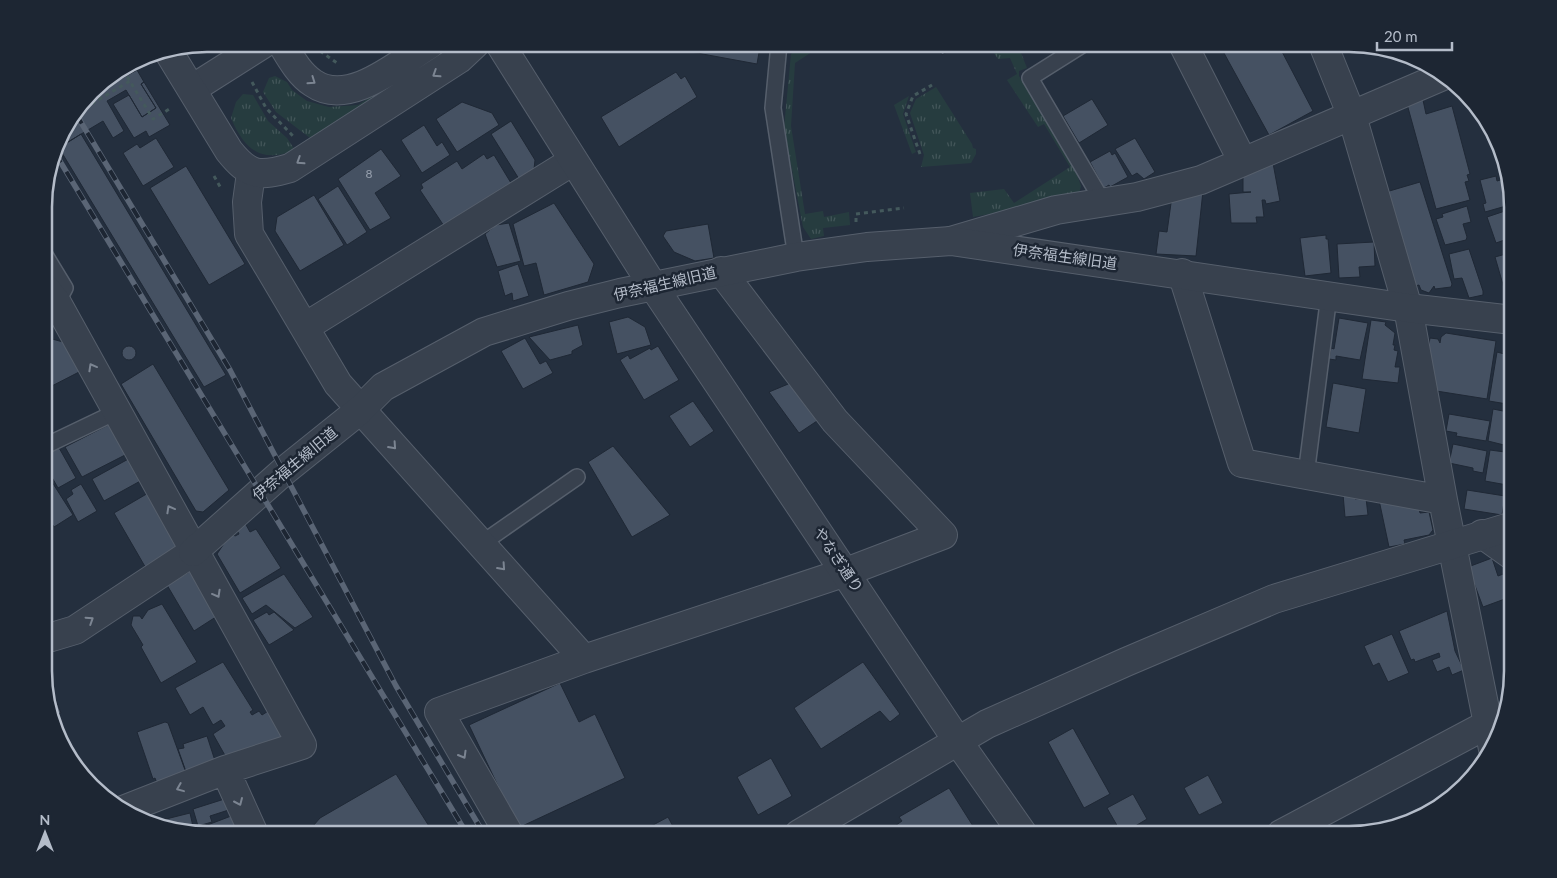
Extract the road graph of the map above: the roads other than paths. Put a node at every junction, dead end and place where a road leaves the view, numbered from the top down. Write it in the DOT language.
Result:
graph roads {
  1 [pos="250,52"];
  2 [pos="287,52"];
  3 [pos="417,52"];
  4 [pos="466,52"];
  5 [pos="505,52"];
  6 [pos="778,52"];
  7 [pos="1071,52"];
  8 [pos="1187,52"];
  9 [pos="1326,52"];
  10 [pos="171,57"];
  11 [pos="1436,79"];
  12 [pos="192,89"];
  13 [pos="1352,116"];
  14 [pos="573,161"];
  15 [pos="1243,162"];
  16 [pos="251,173"];
  17 [pos="1103,202"];
  18 [pos="951,241"];
  19 [pos="796,257"];
  20 [pos="52,267"];
  21 [pos="721,271"];
  22 [pos="1182,273"];
  23 [pos="653,286"];
  24 [pos="1329,295"];
  25 [pos="52,298"];
  26 [pos="52,305"];
  27 [pos="1408,308"];
  28 [pos="1504,319"];
  29 [pos="305,327"];
  30 [pos="360,410"];
  31 [pos="116,412"];
  32 [pos="52,443"];
  33 [pos="1306,475"];
  34 [pos="577,477"];
  35 [pos="1443,500"];
  36 [pos="1504,528"];
  37 [pos="1482,534"];
  38 [pos="1452,543"];
  39 [pos="481,544"];
  40 [pos="1504,550"];
  41 [pos="193,552"];
  42 [pos="846,572"];
  43 [pos="52,637"];
  44 [pos="584,659"];
  45 [pos="1490,736"];
  46 [pos="957,740"];
  47 [pos="225,770"];
  48 [pos="133,806"];
  49 [pos="813,825"];
  50 [pos="1017,825"];
  51 [pos="1300,825"];
  52 [pos="250,826"];
  53 [pos="504,826"];
  1 -- 12 [label="street"];
  2 -- 3 [label="street, one-way"];
  4 -- 16 [label="street, one-way"];
  5 -- 14 [label="street, やなぎ通り"];
  6 -- 19 [label="lane"];
  7 -- 17 [label="lane"];
  8 -- 15 [label="street"];
  9 -- 13 [label="street"];
  10 -- 12 [label="street"];
  11 -- 13 [label="street"];
  12 -- 16 [label="street"];
  13 -- 15 [label="street"];
  13 -- 27 [label="street"];
  14 -- 23 [label="street, やなぎ通り"];
  14 -- 29 [label="street"];
  15 -- 17 [label="street"];
  16 -- 29 [label="street"];
  17 -- 18 [label="street"];
  18 -- 19 [label="street, 伊奈福生線旧道"];
  18 -- 22 [label="street, 伊奈福生線旧道"];
  19 -- 21 [label="street, 伊奈福生線旧道"];
  20 -- 25 [label="lane"];
  21 -- 23 [label="street, 伊奈福生線旧道"];
  21 -- 42 [label="street"];
  22 -- 24 [label="street, 伊奈福生線旧道"];
  22 -- 33 [label="street"];
  23 -- 30 [label="street, 伊奈福生線旧道"];
  23 -- 42 [label="street, やなぎ通り"];
  24 -- 27 [label="street, 伊奈福生線旧道"];
  24 -- 33 [label="lane"];
  31 -- 26 [label="street, one-way"];
  27 -- 28 [label="street, 伊奈福生線旧道"];
  27 -- 35 [label="street"];
  29 -- 30 [label="street"];
  30 -- 39 [label="street, one-way"];
  30 -- 41 [label="street, 伊奈福生線旧道"];
  31 -- 32 [label="lane"];
  41 -- 31 [label="street, one-way"];
  33 -- 35 [label="street"];
  34 -- 39 [label="lane"];
  35 -- 38 [label="street"];
  36 -- 37 [label="street"];
  37 -- 38 [label="street"];
  37 -- 40 [label="street"];
  38 -- 45 [label="street"];
  38 -- 46 [label="street"];
  39 -- 44 [label="street, one-way"];
  43 -- 41 [label="street, 伊奈福生線旧道, one-way"];
  41 -- 47 [label="street, one-way"];
  42 -- 44 [label="street"];
  42 -- 46 [label="street, やなぎ通り"];
  44 -- 53 [label="street, one-way"];
  45 -- 51 [label="street"];
  46 -- 49 [label="street"];
  46 -- 50 [label="street, やなぎ通り"];
  47 -- 48 [label="street, one-way"];
  47 -- 52 [label="street, one-way"];
}
